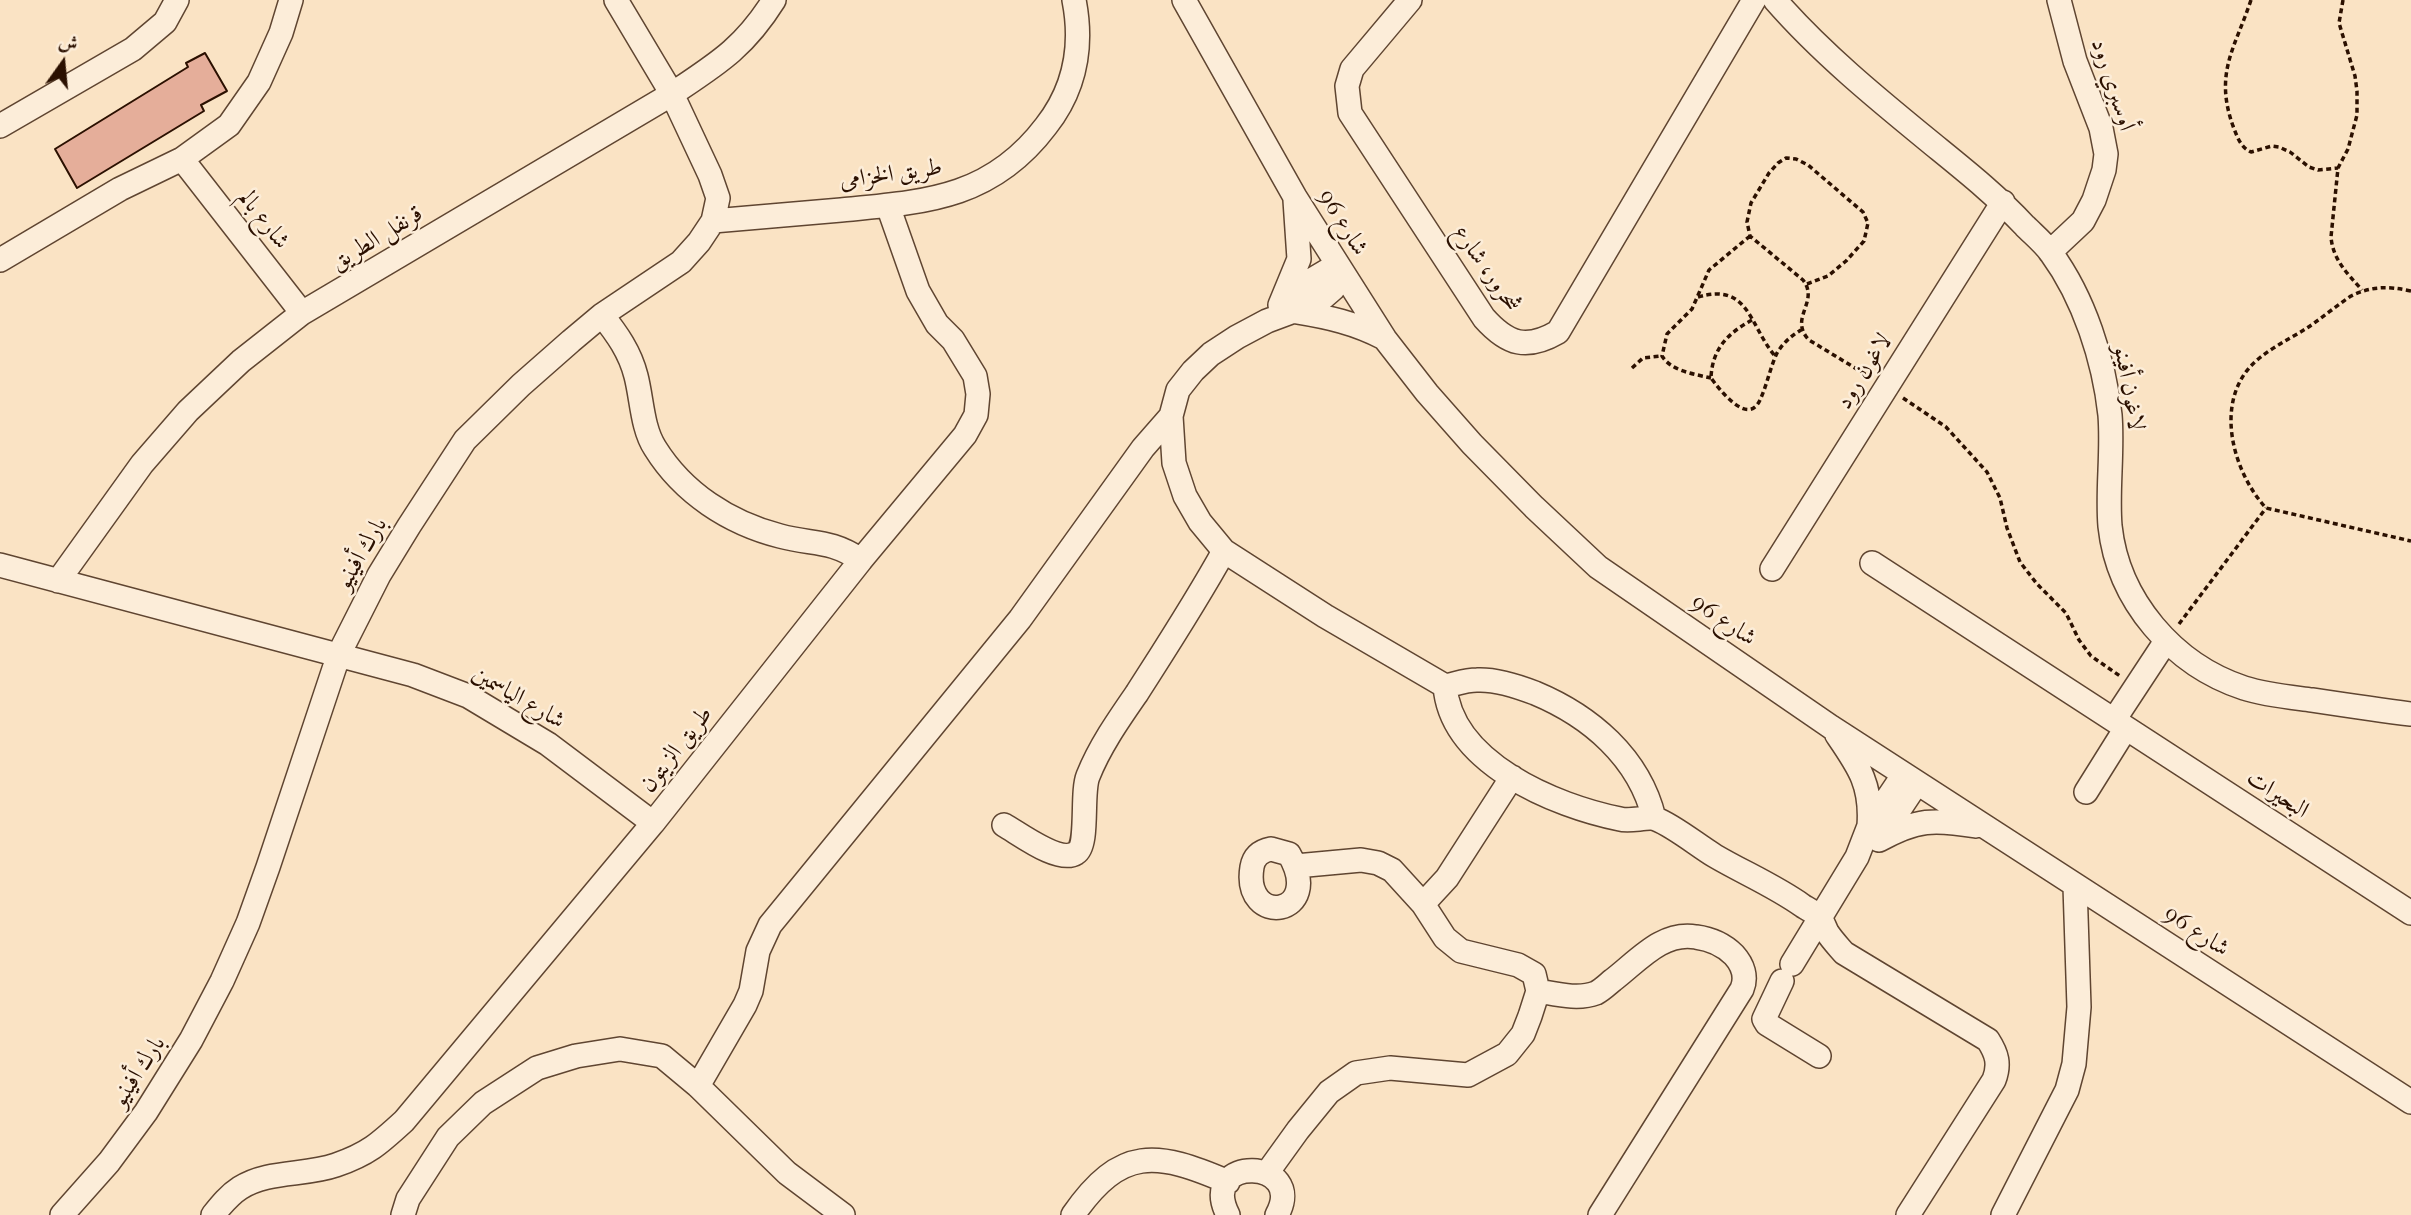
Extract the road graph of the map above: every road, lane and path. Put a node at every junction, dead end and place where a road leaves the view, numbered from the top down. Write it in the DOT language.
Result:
graph roads {
  1 [pos="177,0"];
  2 [pos="291,0"];
  3 [pos="616,0"];
  4 [pos="774,0"];
  5 [pos="1074,0"];
  6 [pos="1184,0"];
  7 [pos="1410,0"];
  8 [pos="1754,0"];
  9 [pos="1775,0"];
  10 [pos="2059,0"];
  11 [pos="2251,0"];
  12 [pos="2343,0"];
  13 [pos="672,94"];
  14 [pos="0,126"];
  15 [pos="182,159"];
  16 [pos="2338,168"];
  17 [pos="1295,197"];
  18 [pos="2003,202"];
  19 [pos="888,206"];
  20 [pos="713,221"];
  21 [pos="1750,236"];
  22 [pos="2050,252"];
  23 [pos="0,260"];
  24 [pos="1340,269"];
  25 [pos="1807,284"];
  26 [pos="2362,290"];
  27 [pos="2411,291"];
  28 [pos="1698,297"];
  29 [pos="1280,312"];
  30 [pos="302,313"];
  31 [pos="603,316"];
  32 [pos="1752,320"];
  33 [pos="1801,330"];
  34 [pos="1385,339"];
  35 [pos="1662,356"];
  36 [pos="1775,357"];
  37 [pos="1632,368"];
  38 [pos="1711,377"];
  39 [pos="1886,387"];
  40 [pos="1171,416"];
  41 [pos="2266,508"];
  42 [pos="2411,541"];
  43 [pos="1224,551"];
  44 [pos="861,560"];
  45 [pos="1872,564"];
  46 [pos="0,565"];
  47 [pos="1772,569"];
  48 [pos="58,581"];
  49 [pos="2166,641"];
  50 [pos="339,654"];
  51 [pos="1445,686"];
  52 [pos="2136,687"];
  53 [pos="2411,714"];
  54 [pos="2120,724"];
  55 [pos="1831,727"];
  56 [pos="1512,777"];
  57 [pos="1911,779"];
  58 [pos="2085,792"];
  59 [pos="1654,818"];
  60 [pos="653,823"];
  61 [pos="1004,825"];
  62 [pos="1984,827"];
  63 [pos="1874,833"];
  64 [pos="1296,866"];
  65 [pos="2075,886"];
  66 [pos="1423,904"];
  67 [pos="2411,913"];
  68 [pos="1820,918"];
  69 [pos="1538,991"];
  70 [pos="1819,1056"];
  71 [pos="698,1086"];
  72 [pos="2411,1102"];
  73 [pos="1267,1174"];
  74 [pos="1228,1182"];
  75 [pos="62,1215"];
  76 [pos="213,1215"];
  77 [pos="402,1215"];
  78 [pos="843,1215"];
  79 [pos="1073,1215"];
  80 [pos="1228,1215"];
  81 [pos="1276,1215"];
  82 [pos="1600,1215"];
  83 [pos="1909,1215"];
  84 [pos="2003,1215"];
  1 -- 14 [label="street"];
  2 -- 15 [label="street"];
  3 -- 13 [label="street"];
  4 -- 13 [label="street, قرنفل الطريق"];
  5 -- 19 [label="street, طريق الخزامى"];
  6 -- 17 [label="street, شارع 96"];
  7 -- 8 [label="street, شحرور، شارع"];
  9 -- 18 [label="street, لاغون أفينو"];
  10 -- 22 [label="street, أوسبري رود"];
  11 -- 16 [label="path"];
  12 -- 16 [label="path"];
  13 -- 20 [label="street"];
  13 -- 30 [label="street, قرنفل الطريق"];
  15 -- 23 [label="street"];
  15 -- 30 [label="street, شارع بالم"];
  16 -- 26 [label="path"];
  17 -- 24 [label="street, شارع 96"];
  17 -- 29 [label="street"];
  18 -- 22 [label="street, لاغون أفينو"];
  18 -- 39 [label="street, لاغون رود"];
  19 -- 20 [label="street, طريق الخزامى"];
  19 -- 44 [label="street, طريق الزيتون"];
  20 -- 31 [label="street, بارك أفينيو"];
  21 -- 25 [label="path"];
  21 -- 25 [label="path"];
  21 -- 28 [label="path"];
  22 -- 49 [label="street, لاغون أفينو"];
  24 -- 29 [label="street"];
  24 -- 34 [label="street, شارع 96"];
  25 -- 33 [label="path"];
  26 -- 27 [label="path"];
  26 -- 41 [label="path"];
  28 -- 32 [label="path"];
  28 -- 35 [label="path"];
  29 -- 34 [label="street"];
  29 -- 40 [label="street"];
  30 -- 48 [label="street, قرنفل الطريق"];
  31 -- 44 [label="street"];
  31 -- 50 [label="street, بارك أفينيو"];
  32 -- 36 [label="path"];
  32 -- 38 [label="path"];
  33 -- 36 [label="path"];
  33 -- 39 [label="path"];
  34 -- 55 [label="street, شارع 96"];
  35 -- 37 [label="path"];
  35 -- 38 [label="path"];
  36 -- 38 [label="path"];
  39 -- 47 [label="street, لاغون رود"];
  39 -- 52 [label="path"];
  40 -- 43 [label="street"];
  40 -- 71 [label="street"];
  41 -- 42 [label="path"];
  41 -- 49 [label="path"];
  43 -- 51 [label="street"];
  43 -- 61 [label="street"];
  44 -- 60 [label="street, طريق الزيتون"];
  45 -- 54 [label="street, البحيرات"];
  46 -- 48 [label="street, شارع الياسمين"];
  48 -- 50 [label="street, شارع الياسمين"];
  49 -- 52 [label="street"];
  49 -- 53 [label="street, لاغون أفينو"];
  50 -- 60 [label="street, شارع الياسمين"];
  50 -- 75 [label="street, بارك أفينيو"];
  51 -- 56 [label="street"];
  51 -- 59 [label="street"];
  52 -- 54 [label="street"];
  54 -- 58 [label="street"];
  54 -- 67 [label="street, البحيرات"];
  55 -- 57 [label="street, شارع 96"];
  55 -- 63 [label="street"];
  56 -- 59 [label="street"];
  56 -- 66 [label="street"];
  57 -- 62 [label="street, شارع 96"];
  57 -- 63 [label="street"];
  59 -- 68 [label="street"];
  60 -- 76 [label="street, طريق الزيتون"];
  62 -- 63 [label="street"];
  62 -- 65 [label="street, شارع 96"];
  63 -- 68 [label="street"];
  64 -- 66 [label="street"];
  65 -- 72 [label="street, شارع 96"];
  65 -- 84 [label="street"];
  66 -- 69 [label="street"];
  68 -- 70 [label="street"];
  68 -- 83 [label="street"];
  69 -- 73 [label="street"];
  69 -- 82 [label="street"];
  71 -- 77 [label="street"];
  71 -- 78 [label="street"];
  73 -- 74 [label="street"];
  73 -- 81 [label="street"];
  74 -- 79 [label="street"];
  74 -- 80 [label="street"];
}
